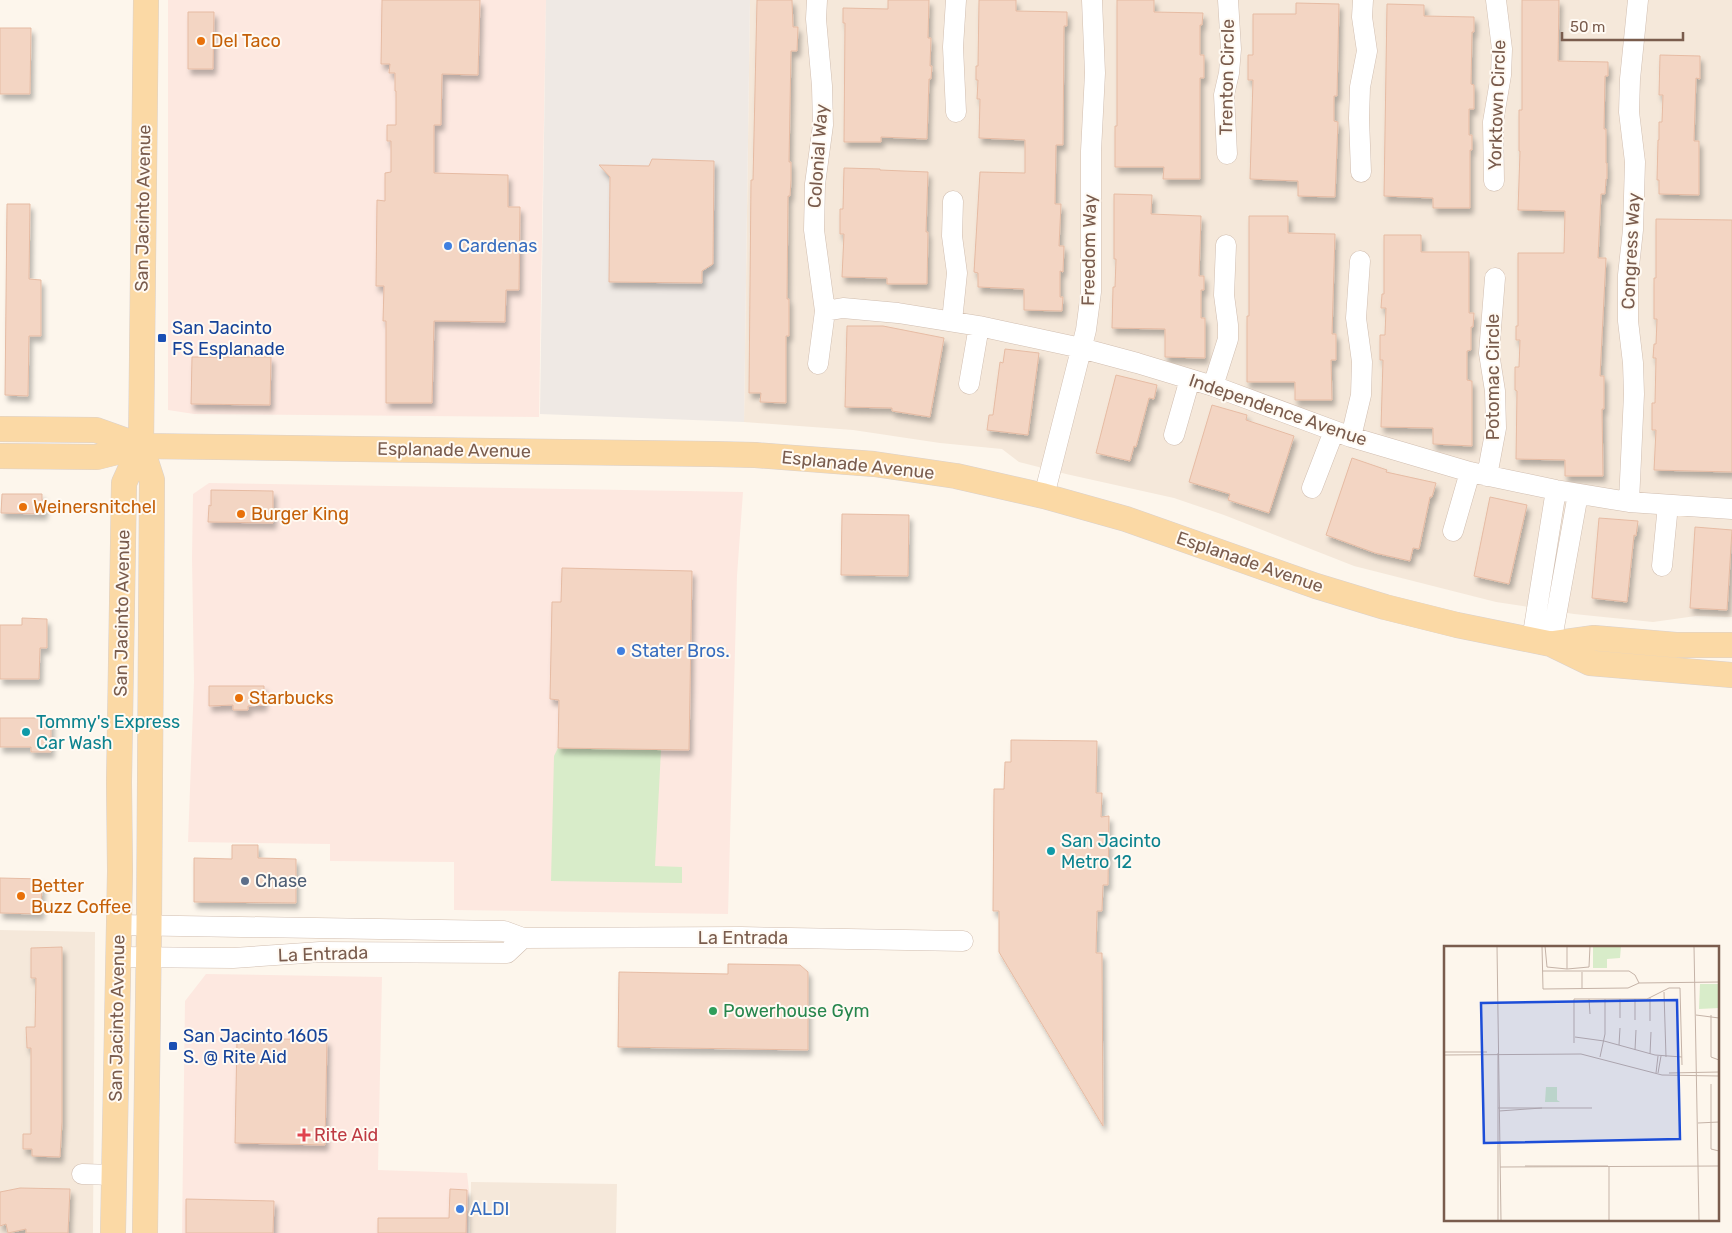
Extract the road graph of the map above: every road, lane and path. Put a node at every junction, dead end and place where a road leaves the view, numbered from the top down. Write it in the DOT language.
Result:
graph roads {
  1 [pos="146,0"];
  2 [pos="817,0"];
  3 [pos="956,0"];
  4 [pos="1092,0"];
  5 [pos="1228,0"];
  6 [pos="1363,0"];
  7 [pos="1496,0"];
  8 [pos="1638,0"];
  9 [pos="956,112"];
  10 [pos="1227,154"];
  11 [pos="1361,172"];
  12 [pos="1494,181"];
  13 [pos="953,201"];
  14 [pos="1226,245"];
  15 [pos="1360,261"];
  16 [pos="1495,278"];
  17 [pos="825,311"];
  18 [pos="952,321"];
  19 [pos="979,326"];
  20 [pos="1081,348"];
  21 [pos="818,364"];
  22 [pos="1190,379"];
  23 [pos="969,384"];
  24 [pos="1213,386"];
  25 [pos="0,429"];
  26 [pos="1342,434"];
  27 [pos="1174,436"];
  28 [pos="141,446"];
  29 [pos="0,456"];
  30 [pos="1478,474"];
  31 [pos="1312,488"];
  32 [pos="1556,490"];
  33 [pos="1578,494"];
  34 [pos="1044,496"];
  35 [pos="1629,502"];
  36 [pos="1668,505"];
  37 [pos="1732,508"];
  38 [pos="1453,531"];
  39 [pos="1662,566"];
  40 [pos="1541,642"];
  41 [pos="1732,645"];
  42 [pos="1732,675"];
  43 [pos="119,925"];
  44 [pos="149,926"];
  45 [pos="523,938"];
  46 [pos="962,941"];
  47 [pos="118,957"];
  48 [pos="149,958"];
  49 [pos="82,1174"];
  50 [pos="114,1175"];
  51 [pos="114,1233"];
  52 [pos="145,1233"];
  1 -- 28 [label="main road, San Jacinto Avenue"];
  2 -- 17 [label="street, Colonial Way"];
  3 -- 9 [label="street"];
  4 -- 20 [label="street, Freedom Way"];
  5 -- 10 [label="street, Trenton Circle"];
  6 -- 11 [label="street"];
  7 -- 12 [label="street, Yorktown Circle"];
  8 -- 35 [label="street, Congress Way"];
  13 -- 18 [label="street"];
  14 -- 24 [label="street"];
  15 -- 26 [label="street"];
  16 -- 30 [label="street, Potomac Circle"];
  17 -- 18 [label="street, Independence Avenue"];
  17 -- 21 [label="street, Colonial Way"];
  18 -- 19 [label="street, Independence Avenue"];
  19 -- 20 [label="street, Independence Avenue"];
  19 -- 23 [label="street"];
  20 -- 22 [label="street, Independence Avenue"];
  20 -- 34 [label="street, Freedom Way"];
  22 -- 24 [label="street, Independence Avenue"];
  22 -- 27 [label="street"];
  24 -- 26 [label="street, Independence Avenue"];
  25 -- 28 [label="main road, Esplanade Avenue"];
  26 -- 30 [label="street, Independence Avenue"];
  26 -- 31 [label="street"];
  28 -- 29 [label="main road, Esplanade Avenue"];
  28 -- 34 [label="main road, Esplanade Avenue"];
  28 -- 43 [label="main road, San Jacinto Avenue"];
  28 -- 44 [label="main road, San Jacinto Avenue"];
  30 -- 32 [label="street, Independence Avenue"];
  30 -- 38 [label="street, Potomac Circle"];
  32 -- 33 [label="street, Independence Avenue"];
  32 -- 40 [label="street"];
  33 -- 35 [label="street, Independence Avenue"];
  33 -- 40 [label="street"];
  34 -- 40 [label="main road, Esplanade Avenue"];
  35 -- 36 [label="street, Independence Avenue"];
  36 -- 37 [label="street, Independence Avenue"];
  36 -- 39 [label="street"];
  40 -- 41 [label="main road, Esplanade Avenue"];
  40 -- 42 [label="main road, Esplanade Avenue"];
  43 -- 44 [label="street, La Entrada"];
  43 -- 47 [label="main road, San Jacinto Avenue"];
  44 -- 45 [label="street, La Entrada"];
  44 -- 48 [label="main road, San Jacinto Avenue"];
  45 -- 46 [label="street, La Entrada"];
  45 -- 48 [label="street, La Entrada"];
  47 -- 48 [label="street, La Entrada"];
  47 -- 50 [label="main road, San Jacinto Avenue"];
  48 -- 52 [label="main road, San Jacinto Avenue"];
  49 -- 50 [label="street"];
  50 -- 51 [label="main road, San Jacinto Avenue"];
}
